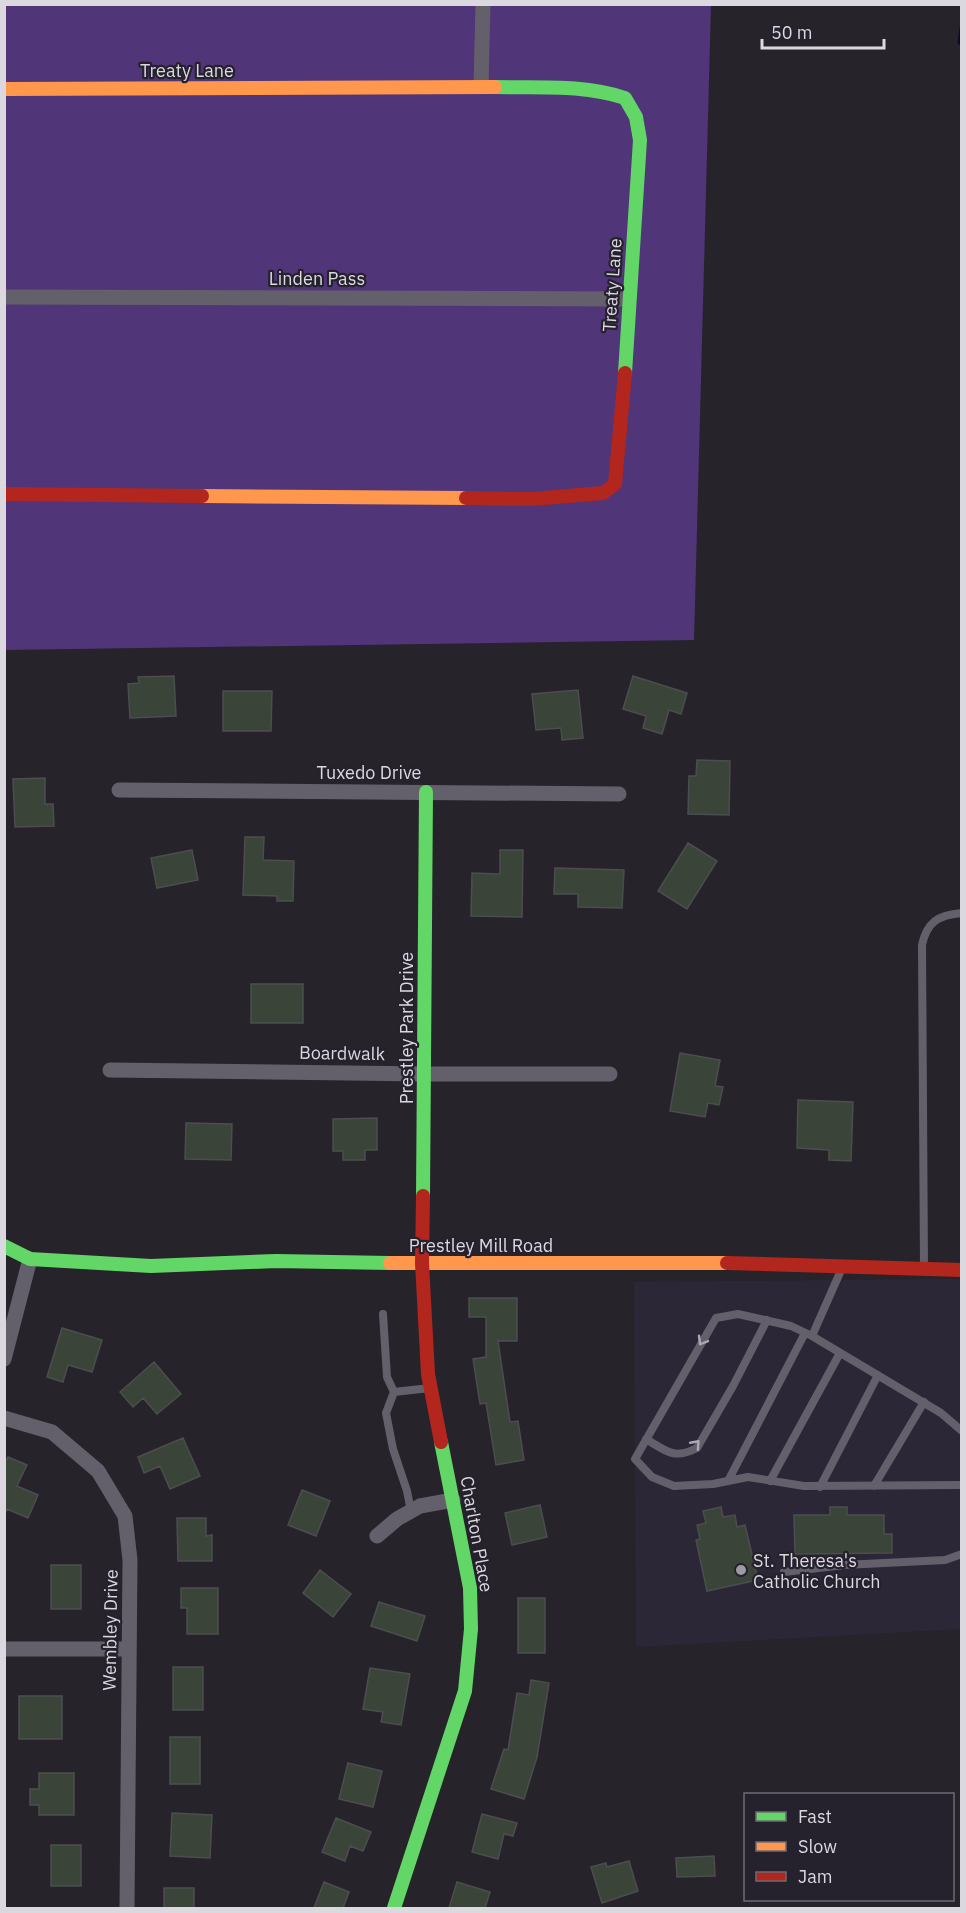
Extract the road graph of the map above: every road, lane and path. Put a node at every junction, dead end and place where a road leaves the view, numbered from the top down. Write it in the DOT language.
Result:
graph roads {
  1 [pos="483,4"];
  2 [pos="481,86"];
  3 [pos="4,89"];
  4 [pos="4,297"];
  5 [pos="629,299"];
  6 [pos="4,494"];
  7 [pos="119,790"];
  8 [pos="426,792"];
  9 [pos="619,794"];
  10 [pos="962,913"];
  11 [pos="110,1070"];
  12 [pos="424,1074"];
  13 [pos="610,1074"];
  14 [pos="4,1246"];
  15 [pos="30,1259"];
  16 [pos="422,1263"];
  17 [pos="843,1266"];
  18 [pos="924,1269"];
  19 [pos="962,1270"];
  20 [pos="383,1314"];
  21 [pos="767,1320"];
  22 [pos="809,1334"];
  23 [pos="840,1353"];
  24 [pos="4,1359"];
  25 [pos="878,1375"];
  26 [pos="431,1387"];
  27 [pos="394,1392"];
  28 [pos="924,1402"];
  29 [pos="4,1418"];
  30 [pos="962,1431"];
  31 [pos="646,1439"];
  32 [pos="728,1481"];
  33 [pos="770,1481"];
  34 [pos="962,1485"];
  35 [pos="874,1486"];
  36 [pos="819,1487"];
  37 [pos="453,1500"];
  38 [pos="411,1511"];
  39 [pos="377,1536"];
  40 [pos="962,1554"];
  41 [pos="784,1572"];
  42 [pos="129,1649"];
  43 [pos="4,1650"];
  44 [pos="127,1908"];
  45 [pos="394,1908"];
  1 -- 2 [label="street"];
  2 -- 3 [label="street, Treaty Lane"];
  2 -- 5 [label="street, Treaty Lane"];
  4 -- 5 [label="street, Linden Pass"];
  5 -- 6 [label="street, Treaty Lane"];
  7 -- 8 [label="street, Tuxedo Drive"];
  8 -- 9 [label="street, Tuxedo Drive"];
  8 -- 12 [label="street, Prestley Park Drive"];
  10 -- 18 [label="lane"];
  11 -- 12 [label="street, Boardwalk"];
  12 -- 13 [label="street, Boardwalk"];
  12 -- 16 [label="street, Prestley Park Drive"];
  14 -- 15 [label="street, Prestley Mill Road"];
  15 -- 16 [label="street, Prestley Mill Road"];
  15 -- 24 [label="street"];
  16 -- 17 [label="street, Prestley Mill Road"];
  16 -- 26 [label="street, Charlton Place"];
  17 -- 18 [label="street, Prestley Mill Road"];
  17 -- 22 [label="lane"];
  18 -- 19 [label="street, Prestley Mill Road"];
  20 -- 27 [label="lane"];
  21 -- 22 [label="lane"];
  21 -- 31 [label="lane, one-way"];
  31 -- 21 [label="lane, one-way"];
  22 -- 23 [label="lane"];
  22 -- 32 [label="lane"];
  23 -- 25 [label="lane"];
  23 -- 33 [label="lane"];
  25 -- 28 [label="lane"];
  25 -- 36 [label="lane"];
  26 -- 27 [label="lane"];
  26 -- 37 [label="street, Charlton Place"];
  27 -- 38 [label="lane"];
  28 -- 30 [label="lane"];
  28 -- 35 [label="lane"];
  29 -- 42 [label="street, Wembley Drive"];
  31 -- 32 [label="lane"];
  32 -- 33 [label="lane"];
  33 -- 36 [label="lane"];
  34 -- 35 [label="lane"];
  35 -- 36 [label="lane"];
  37 -- 38 [label="street"];
  37 -- 45 [label="street, Charlton Place"];
  38 -- 39 [label="street"];
  40 -- 41 [label="lane"];
  42 -- 43 [label="street"];
  42 -- 44 [label="street, Wembley Drive"];
}
